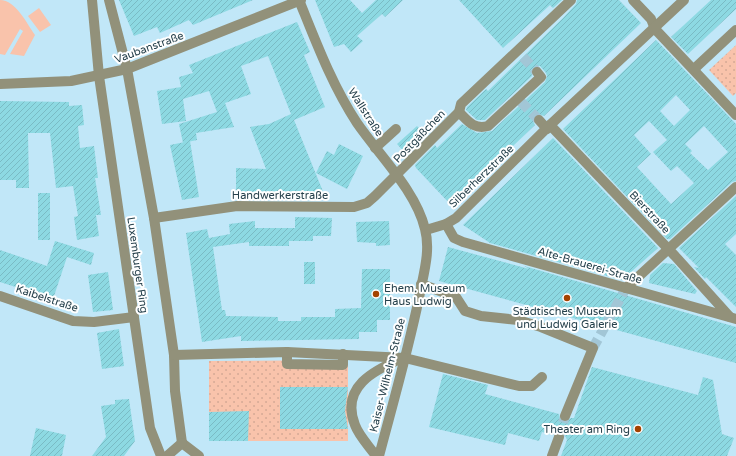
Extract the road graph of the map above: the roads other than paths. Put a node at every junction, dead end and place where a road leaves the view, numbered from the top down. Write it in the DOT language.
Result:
graph roads {
  1 [pos="92,0"];
  2 [pos="109,0"];
  3 [pos="300,0"];
  4 [pos="571,0"];
  5 [pos="633,0"];
  6 [pos="684,0"];
  7 [pos="655,29"];
  8 [pos="736,30"];
  9 [pos="127,69"];
  10 [pos="694,69"];
  11 [pos="537,72"];
  12 [pos="99,76"];
  13 [pos="0,84"];
  14 [pos="459,112"];
  15 [pos="735,114"];
  16 [pos="539,120"];
  17 [pos="549,127"];
  18 [pos="396,129"];
  19 [pos="375,148"];
  20 [pos="396,176"];
  21 [pos="736,188"];
  22 [pos="154,218"];
  23 [pos="446,224"];
  24 [pos="426,230"];
  25 [pos="669,250"];
  26 [pos="422,284"];
  27 [pos="626,288"];
  28 [pos="0,296"];
  29 [pos="134,317"];
  30 [pos="733,318"];
  31 [pos="174,355"];
  32 [pos="405,358"];
  33 [pos="542,377"];
  34 [pos="565,416"];
  35 [pos="559,437"];
  36 [pos="182,443"];
  37 [pos="161,456"];
  38 [pos="167,456"];
  39 [pos="199,456"];
  40 [pos="376,456"];
  41 [pos="379,456"];
  42 [pos="552,456"];
  1 -- 12 [label="street, Luxemburger Ring"];
  2 -- 9 [label="street, Luxemburger Ring"];
  3 -- 9 [label="street, Vaubanstraße"];
  3 -- 19 [label="street, Wallstraße"];
  4 -- 14 [label="street, Postgäßchen"];
  5 -- 7 [label="street"];
  6 -- 7 [label="street, Silberherzstraße"];
  7 -- 10 [label="street"];
  7 -- 17 [label="street, Silberherzstraße"];
  8 -- 10 [label="street"];
  9 -- 12 [label="street, Vaubanstraße"];
  9 -- 22 [label="street, Luxemburger Ring"];
  10 -- 15 [label="street"];
  11 -- 14 [label="street, Postgäßchen"];
  12 -- 13 [label="street, Vaubanstraße"];
  12 -- 29 [label="street, Luxemburger Ring"];
  14 -- 20 [label="street, Postgäßchen"];
  16 -- 17 [label="street"];
  17 -- 23 [label="street, Silberherzstraße"];
  17 -- 25 [label="street, Bierstraße"];
  18 -- 19 [label="street"];
  19 -- 20 [label="street, Wallstraße"];
  20 -- 22 [label="street, Handwerkerstraße"];
  20 -- 24 [label="street, Wallstraße"];
  21 -- 25 [label="street"];
  22 -- 31 [label="street, Luxemburger Ring"];
  23 -- 24 [label="street, Silberherzstraße"];
  23 -- 27 [label="street, Alte-Brauerei-Straße"];
  24 -- 26 [label="street, Kaiser-Wilhelm-Straße"];
  25 -- 27 [label="street"];
  25 -- 30 [label="street, Bierstraße"];
  26 -- 32 [label="street, Kaiser-Wilhelm-Straße"];
  26 -- 34 [label="street"];
  27 -- 30 [label="street, Alte-Brauerei-Straße"];
  28 -- 29 [label="street, Kaibelstraße"];
  29 -- 37 [label="street, Luxemburger Ring"];
  31 -- 32 [label="street"];
  31 -- 36 [label="street, Luxemburger Ring"];
  32 -- 33 [label="street"];
  32 -- 40 [label="street"];
  32 -- 41 [label="street, Kaiser-Wilhelm-Straße"];
  35 -- 42 [label="street"];
  36 -- 38 [label="street"];
  36 -- 39 [label="street"];
}
